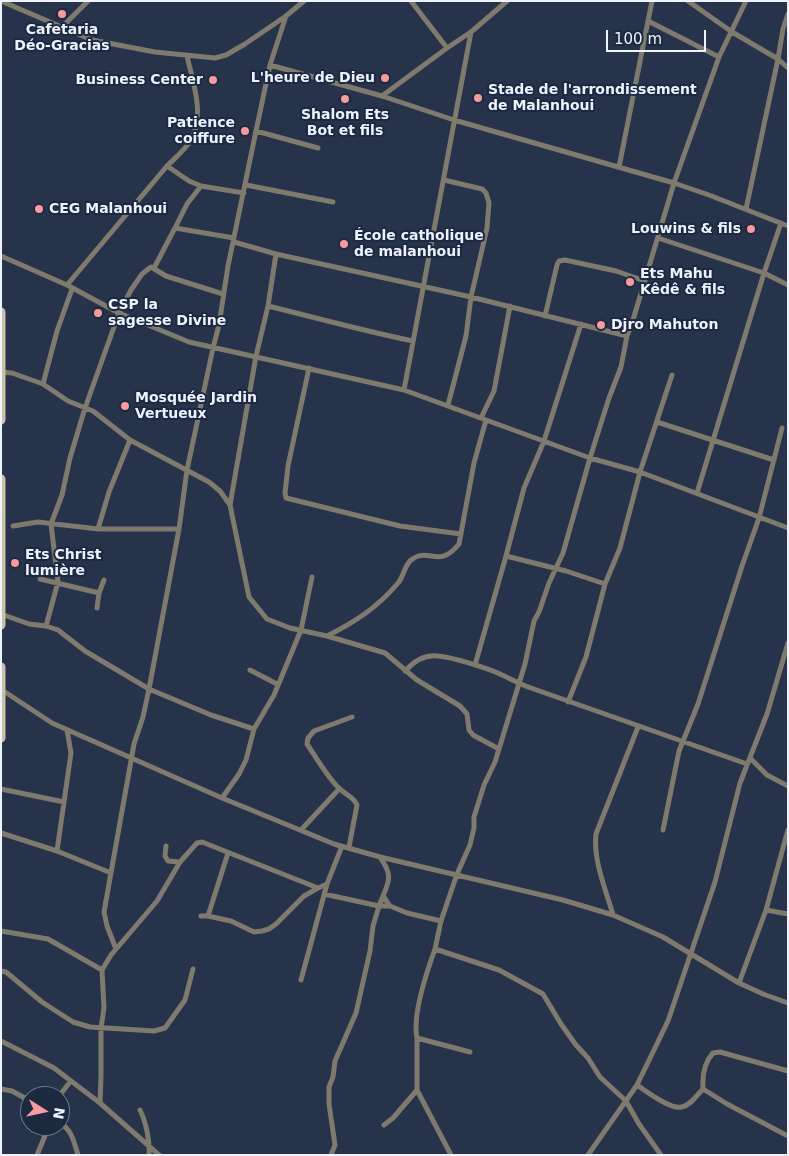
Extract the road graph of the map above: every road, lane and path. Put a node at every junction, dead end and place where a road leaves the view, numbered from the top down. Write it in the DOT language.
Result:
graph roads {
  1 [pos="2,1"];
  2 [pos="88,1"];
  3 [pos="304,1"];
  4 [pos="411,1"];
  5 [pos="507,1"];
  6 [pos="652,1"];
  7 [pos="688,1"];
  8 [pos="746,1"];
  9 [pos="788,14"];
  10 [pos="286,16"];
  11 [pos="648,21"];
  12 [pos="61,28"];
  13 [pos="471,32"];
  14 [pos="732,32"];
  15 [pos="447,48"];
  16 [pos="187,56"];
  17 [pos="719,57"];
  18 [pos="778,59"];
  19 [pos="270,65"];
  20 [pos="788,68"];
  21 [pos="382,96"];
  22 [pos="454,120"];
  23 [pos="256,131"];
  24 [pos="318,148"];
  25 [pos="166,166"];
  26 [pos="619,167"];
  27 [pos="444,180"];
  28 [pos="674,183"];
  29 [pos="246,185"];
  30 [pos="201,186"];
  31 [pos="244,193"];
  32 [pos="334,202"];
  33 [pos="746,209"];
  34 [pos="781,223"];
  35 [pos="788,226"];
  36 [pos="175,228"];
  37 [pos="658,238"];
  38 [pos="234,240"];
  39 [pos="276,254"];
  40 [pos="1,256"];
  41 [pos="154,268"];
  42 [pos="764,273"];
  43 [pos="645,281"];
  44 [pos="788,285"];
  45 [pos="69,287"];
  46 [pos="424,288"];
  47 [pos="224,294"];
  48 [pos="471,297"];
  49 [pos="268,306"];
  50 [pos="510,306"];
  51 [pos="1,312"];
  52 [pos="119,313"];
  53 [pos="545,316"];
  54 [pos="581,324"];
  55 [pos="627,336"];
  56 [pos="412,341"];
  57 [pos="213,348"];
  58 [pos="256,356"];
  59 [pos="309,368"];
  60 [pos="2,372"];
  61 [pos="672,375"];
  62 [pos="42,384"];
  63 [pos="404,390"];
  64 [pos="448,405"];
  65 [pos="85,408"];
  66 [pos="484,419"];
  67 [pos="1,420"];
  68 [pos="657,422"];
  69 [pos="782,428"];
  70 [pos="130,440"];
  71 [pos="714,440"];
  72 [pos="544,441"];
  73 [pos="590,458"];
  74 [pos="774,460"];
  75 [pos="187,470"];
  76 [pos="640,472"];
  77 [pos="1,479"];
  78 [pos="698,493"];
  79 [pos="230,505"];
  80 [pos="759,518"];
  81 [pos="51,524"];
  82 [pos="13,526"];
  83 [pos="788,528"];
  84 [pos="179,529"];
  85 [pos="98,530"];
  86 [pos="461,534"];
  87 [pos="506,556"];
  88 [pos="555,569"];
  89 [pos="312,577"];
  90 [pos="40,579"];
  91 [pos="104,580"];
  92 [pos="58,582"];
  93 [pos="605,584"];
  94 [pos="99,593"];
  95 [pos="97,608"];
  96 [pos="2,614"];
  97 [pos="1,625"];
  98 [pos="46,626"];
  99 [pos="301,630"];
  100 [pos="327,636"];
  101 [pos="788,643"];
  102 [pos="475,665"];
  103 [pos="1,666"];
  104 [pos="250,670"];
  105 [pos="405,671"];
  106 [pos="277,684"];
  107 [pos="518,684"];
  108 [pos="149,689"];
  109 [pos="2,690"];
  110 [pos="568,702"];
  111 [pos="352,717"];
  112 [pos="638,727"];
  113 [pos="254,729"];
  114 [pos="67,730"];
  115 [pos="1,738"];
  116 [pos="683,740"];
  117 [pos="498,748"];
  118 [pos="131,758"];
  119 [pos="750,758"];
  120 [pos="746,764"];
  121 [pos="788,786"];
  122 [pos="1,789"];
  123 [pos="339,789"];
  124 [pos="222,798"];
  125 [pos="64,802"];
  126 [pos="301,830"];
  127 [pos="663,830"];
  128 [pos="788,830"];
  129 [pos="1,833"];
  130 [pos="166,846"];
  131 [pos="342,846"];
  132 [pos="349,847"];
  133 [pos="57,851"];
  134 [pos="228,853"];
  135 [pos="380,857"];
  136 [pos="180,862"];
  137 [pos="111,873"];
  138 [pos="457,874"];
  139 [pos="327,884"];
  140 [pos="318,888"];
  141 [pos="324,894"];
  142 [pos="383,896"];
  143 [pos="379,906"];
  144 [pos="390,906"];
  145 [pos="766,910"];
  146 [pos="788,914"];
  147 [pos="613,915"];
  148 [pos="201,916"];
  149 [pos="208,916"];
  150 [pos="441,921"];
  151 [pos="1,931"];
  152 [pos="116,949"];
  153 [pos="435,949"];
  154 [pos="692,953"];
  155 [pos="193,969"];
  156 [pos="102,970"];
  157 [pos="1,971"];
  158 [pos="301,980"];
  159 [pos="739,983"];
  160 [pos="788,1003"];
  161 [pos="101,1028"];
  162 [pos="417,1038"];
  163 [pos="1,1041"];
  164 [pos="470,1052"];
  165 [pos="788,1071"];
  166 [pos="70,1082"];
  167 [pos="67,1086"];
  168 [pos="637,1086"];
  169 [pos="703,1088"];
  170 [pos="1,1089"];
  171 [pos="417,1090"];
  172 [pos="20,1095"];
  173 [pos="626,1101"];
  174 [pos="100,1102"];
  175 [pos="140,1110"];
  176 [pos="384,1125"];
  177 [pos="70,1132"];
  178 [pos="45,1136"];
  179 [pos="788,1136"];
  180 [pos="150,1147"];
  181 [pos="37,1155"];
  182 [pos="78,1155"];
  183 [pos="149,1155"];
  184 [pos="159,1155"];
  185 [pos="331,1155"];
  186 [pos="451,1155"];
  187 [pos="588,1155"];
  188 [pos="661,1155"];
  1 -- 12 [label="street"];
  2 -- 12 [label="street"];
  3 -- 10 [label="street"];
  4 -- 15 [label="street"];
  5 -- 13 [label="street"];
  6 -- 11 [label="street"];
  7 -- 14 [label="street"];
  8 -- 14 [label="street"];
  9 -- 18 [label="street"];
  10 -- 16 [label="street"];
  10 -- 19 [label="street"];
  11 -- 17 [label="street"];
  11 -- 26 [label="street"];
  12 -- 16 [label="street"];
  13 -- 15 [label="street"];
  13 -- 22 [label="street"];
  14 -- 17 [label="street"];
  14 -- 18 [label="street"];
  15 -- 21 [label="street"];
  16 -- 25 [label="street"];
  17 -- 28 [label="street"];
  18 -- 20 [label="street"];
  18 -- 33 [label="street"];
  19 -- 21 [label="street"];
  19 -- 23 [label="street"];
  21 -- 22 [label="street"];
  22 -- 26 [label="street"];
  22 -- 27 [label="street"];
  23 -- 24 [label="street"];
  23 -- 29 [label="street"];
  25 -- 30 [label="street"];
  25 -- 45 [label="street"];
  26 -- 28 [label="street"];
  27 -- 46 [label="street"];
  27 -- 48 [label="street"];
  28 -- 33 [label="street"];
  28 -- 37 [label="street"];
  29 -- 31 [label="street"];
  29 -- 32 [label="street"];
  30 -- 31 [label="street"];
  30 -- 36 [label="street"];
  31 -- 38 [label="street"];
  33 -- 34 [label="street"];
  34 -- 35 [label="street"];
  34 -- 42 [label="street"];
  36 -- 38 [label="street"];
  36 -- 41 [label="street"];
  37 -- 42 [label="street"];
  37 -- 43 [label="street"];
  38 -- 39 [label="street"];
  38 -- 47 [label="street"];
  39 -- 46 [label="street"];
  39 -- 49 [label="street"];
  40 -- 45 [label="street"];
  41 -- 47 [label="street"];
  41 -- 52 [label="street"];
  42 -- 44 [label="street"];
  42 -- 71 [label="street"];
  43 -- 53 [label="street"];
  43 -- 55 [label="street"];
  45 -- 52 [label="street"];
  45 -- 62 [label="street"];
  46 -- 48 [label="street"];
  46 -- 56 [label="street"];
  47 -- 57 [label="street"];
  48 -- 50 [label="street"];
  48 -- 64 [label="street"];
  49 -- 56 [label="street"];
  49 -- 58 [label="street"];
  50 -- 53 [label="street"];
  50 -- 66 [label="street"];
  51 -- 60 [label="main road"];
  52 -- 57 [label="street"];
  52 -- 65 [label="street"];
  53 -- 54 [label="street"];
  54 -- 55 [label="street"];
  54 -- 72 [label="street"];
  55 -- 73 [label="street"];
  56 -- 63 [label="street"];
  57 -- 58 [label="street"];
  57 -- 75 [label="street"];
  58 -- 59 [label="street"];
  58 -- 79 [label="street"];
  59 -- 63 [label="street"];
  59 -- 86 [label="street"];
  60 -- 62 [label="street"];
  60 -- 67 [label="main road"];
  61 -- 68 [label="street"];
  62 -- 65 [label="street"];
  63 -- 64 [label="street"];
  64 -- 66 [label="street"];
  65 -- 70 [label="street"];
  65 -- 81 [label="street"];
  66 -- 72 [label="street"];
  66 -- 86 [label="street"];
  68 -- 71 [label="street"];
  68 -- 76 [label="street"];
  69 -- 74 [label="street"];
  70 -- 75 [label="street"];
  70 -- 85 [label="street"];
  71 -- 74 [label="street"];
  71 -- 78 [label="street"];
  72 -- 73 [label="street"];
  72 -- 87 [label="street"];
  73 -- 76 [label="street"];
  73 -- 88 [label="street"];
  74 -- 80 [label="street"];
  75 -- 79 [label="street"];
  75 -- 84 [label="street"];
  76 -- 78 [label="street"];
  76 -- 93 [label="street"];
  77 -- 96 [label="main road"];
  78 -- 80 [label="street"];
  79 -- 99 [label="street"];
  80 -- 83 [label="street"];
  80 -- 116 [label="street"];
  81 -- 82 [label="street"];
  81 -- 85 [label="street"];
  81 -- 92 [label="street"];
  84 -- 85 [label="street"];
  84 -- 108 [label="street"];
  86 -- 100 [label="street"];
  87 -- 88 [label="street"];
  87 -- 102 [label="street"];
  88 -- 93 [label="street"];
  88 -- 107 [label="street"];
  89 -- 99 [label="street"];
  90 -- 92 [label="street"];
  91 -- 94 [label="street"];
  92 -- 94 [label="street"];
  92 -- 98 [label="street"];
  93 -- 110 [label="street"];
  94 -- 95 [label="street"];
  96 -- 97 [label="main road"];
  96 -- 98 [label="street"];
  98 -- 108 [label="street"];
  99 -- 100 [label="street"];
  99 -- 106 [label="street"];
  100 -- 105 [label="street"];
  101 -- 119 [label="street"];
  102 -- 105 [label="street"];
  102 -- 107 [label="street"];
  103 -- 109 [label="main road"];
  104 -- 106 [label="street"];
  105 -- 117 [label="street"];
  106 -- 113 [label="street"];
  107 -- 110 [label="street"];
  107 -- 117 [label="street"];
  108 -- 113 [label="street"];
  108 -- 118 [label="street"];
  109 -- 114 [label="street"];
  109 -- 115 [label="main road"];
  110 -- 112 [label="street"];
  111 -- 123 [label="street"];
  112 -- 116 [label="street"];
  112 -- 147 [label="street"];
  113 -- 124 [label="street"];
  114 -- 118 [label="street"];
  114 -- 125 [label="street"];
  116 -- 120 [label="street"];
  116 -- 127 [label="street"];
  117 -- 138 [label="street"];
  118 -- 124 [label="street"];
  118 -- 137 [label="street"];
  119 -- 120 [label="street"];
  119 -- 121 [label="street"];
  120 -- 154 [label="street"];
  122 -- 125 [label="street"];
  123 -- 126 [label="street"];
  123 -- 132 [label="street"];
  124 -- 126 [label="street"];
  125 -- 133 [label="street"];
  126 -- 131 [label="street"];
  128 -- 145 [label="street"];
  129 -- 133 [label="street"];
  130 -- 136 [label="street"];
  131 -- 132 [label="street"];
  131 -- 139 [label="street"];
  132 -- 135 [label="street"];
  133 -- 137 [label="street"];
  134 -- 136 [label="street"];
  134 -- 140 [label="street"];
  134 -- 149 [label="street"];
  135 -- 138 [label="street"];
  135 -- 142 [label="street"];
  136 -- 152 [label="street"];
  137 -- 152 [label="street"];
  138 -- 147 [label="street"];
  138 -- 150 [label="street"];
  139 -- 140 [label="street"];
  139 -- 141 [label="street"];
  140 -- 149 [label="street"];
  141 -- 143 [label="street"];
  141 -- 158 [label="street"];
  142 -- 143 [label="street"];
  142 -- 144 [label="street"];
  143 -- 144 [label="street"];
  143 -- 185 [label="street"];
  144 -- 150 [label="street"];
  145 -- 146 [label="street"];
  145 -- 159 [label="street"];
  147 -- 154 [label="street"];
  148 -- 149 [label="street"];
  150 -- 153 [label="street"];
  151 -- 156 [label="street"];
  152 -- 156 [label="street"];
  153 -- 162 [label="street"];
  153 -- 173 [label="street"];
  154 -- 159 [label="street"];
  154 -- 168 [label="street"];
  155 -- 161 [label="street"];
  156 -- 161 [label="street"];
  157 -- 161 [label="street"];
  159 -- 160 [label="street"];
  161 -- 174 [label="street"];
  162 -- 164 [label="street"];
  162 -- 171 [label="street"];
  163 -- 166 [label="street"];
  165 -- 169 [label="street"];
  166 -- 167 [label="street"];
  166 -- 174 [label="street"];
  168 -- 169 [label="street"];
  168 -- 173 [label="street"];
  169 -- 179 [label="street"];
  170 -- 172 [label="street"];
  171 -- 176 [label="street"];
  171 -- 186 [label="street"];
  173 -- 187 [label="street"];
  173 -- 188 [label="street"];
  174 -- 180 [label="street"];
  175 -- 180 [label="street"];
  177 -- 182 [label="street"];
  178 -- 181 [label="street"];
  180 -- 183 [label="street"];
  180 -- 184 [label="street"];
}
